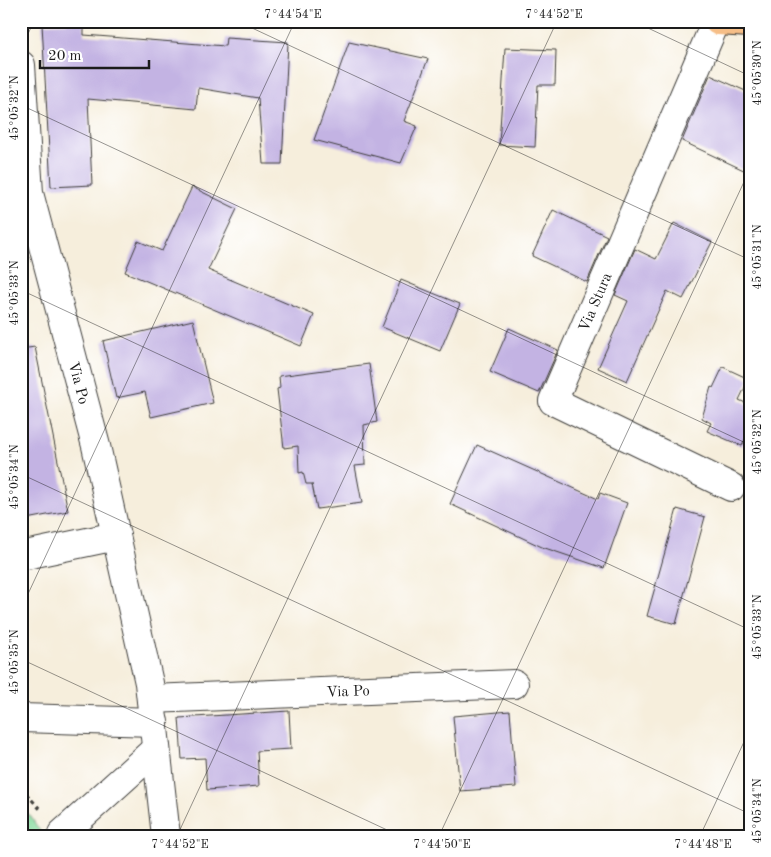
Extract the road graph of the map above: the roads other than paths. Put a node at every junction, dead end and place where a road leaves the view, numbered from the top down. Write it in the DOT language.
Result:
graph roads {
  1 [pos="717,21"];
  2 [pos="749,23"];
  3 [pos="21,65"];
  4 [pos="731,487"];
  5 [pos="116,536"];
  6 [pos="21,556"];
  7 [pos="514,684"];
  8 [pos="152,710"];
  9 [pos="21,718"];
  10 [pos="156,749"];
  11 [pos="62,834"];
  12 [pos="166,836"];
  1 -- 2 [label="main road"];
  1 -- 4 [label="street, Via Stura"];
  3 -- 5 [label="street, Via Po"];
  5 -- 6 [label="street"];
  5 -- 8 [label="street, Via Po"];
  7 -- 8 [label="street, Via Po"];
  8 -- 9 [label="street, Via Po"];
  8 -- 10 [label="street, Via Po"];
  10 -- 11 [label="street"];
  10 -- 12 [label="street, Via Po"];
}
